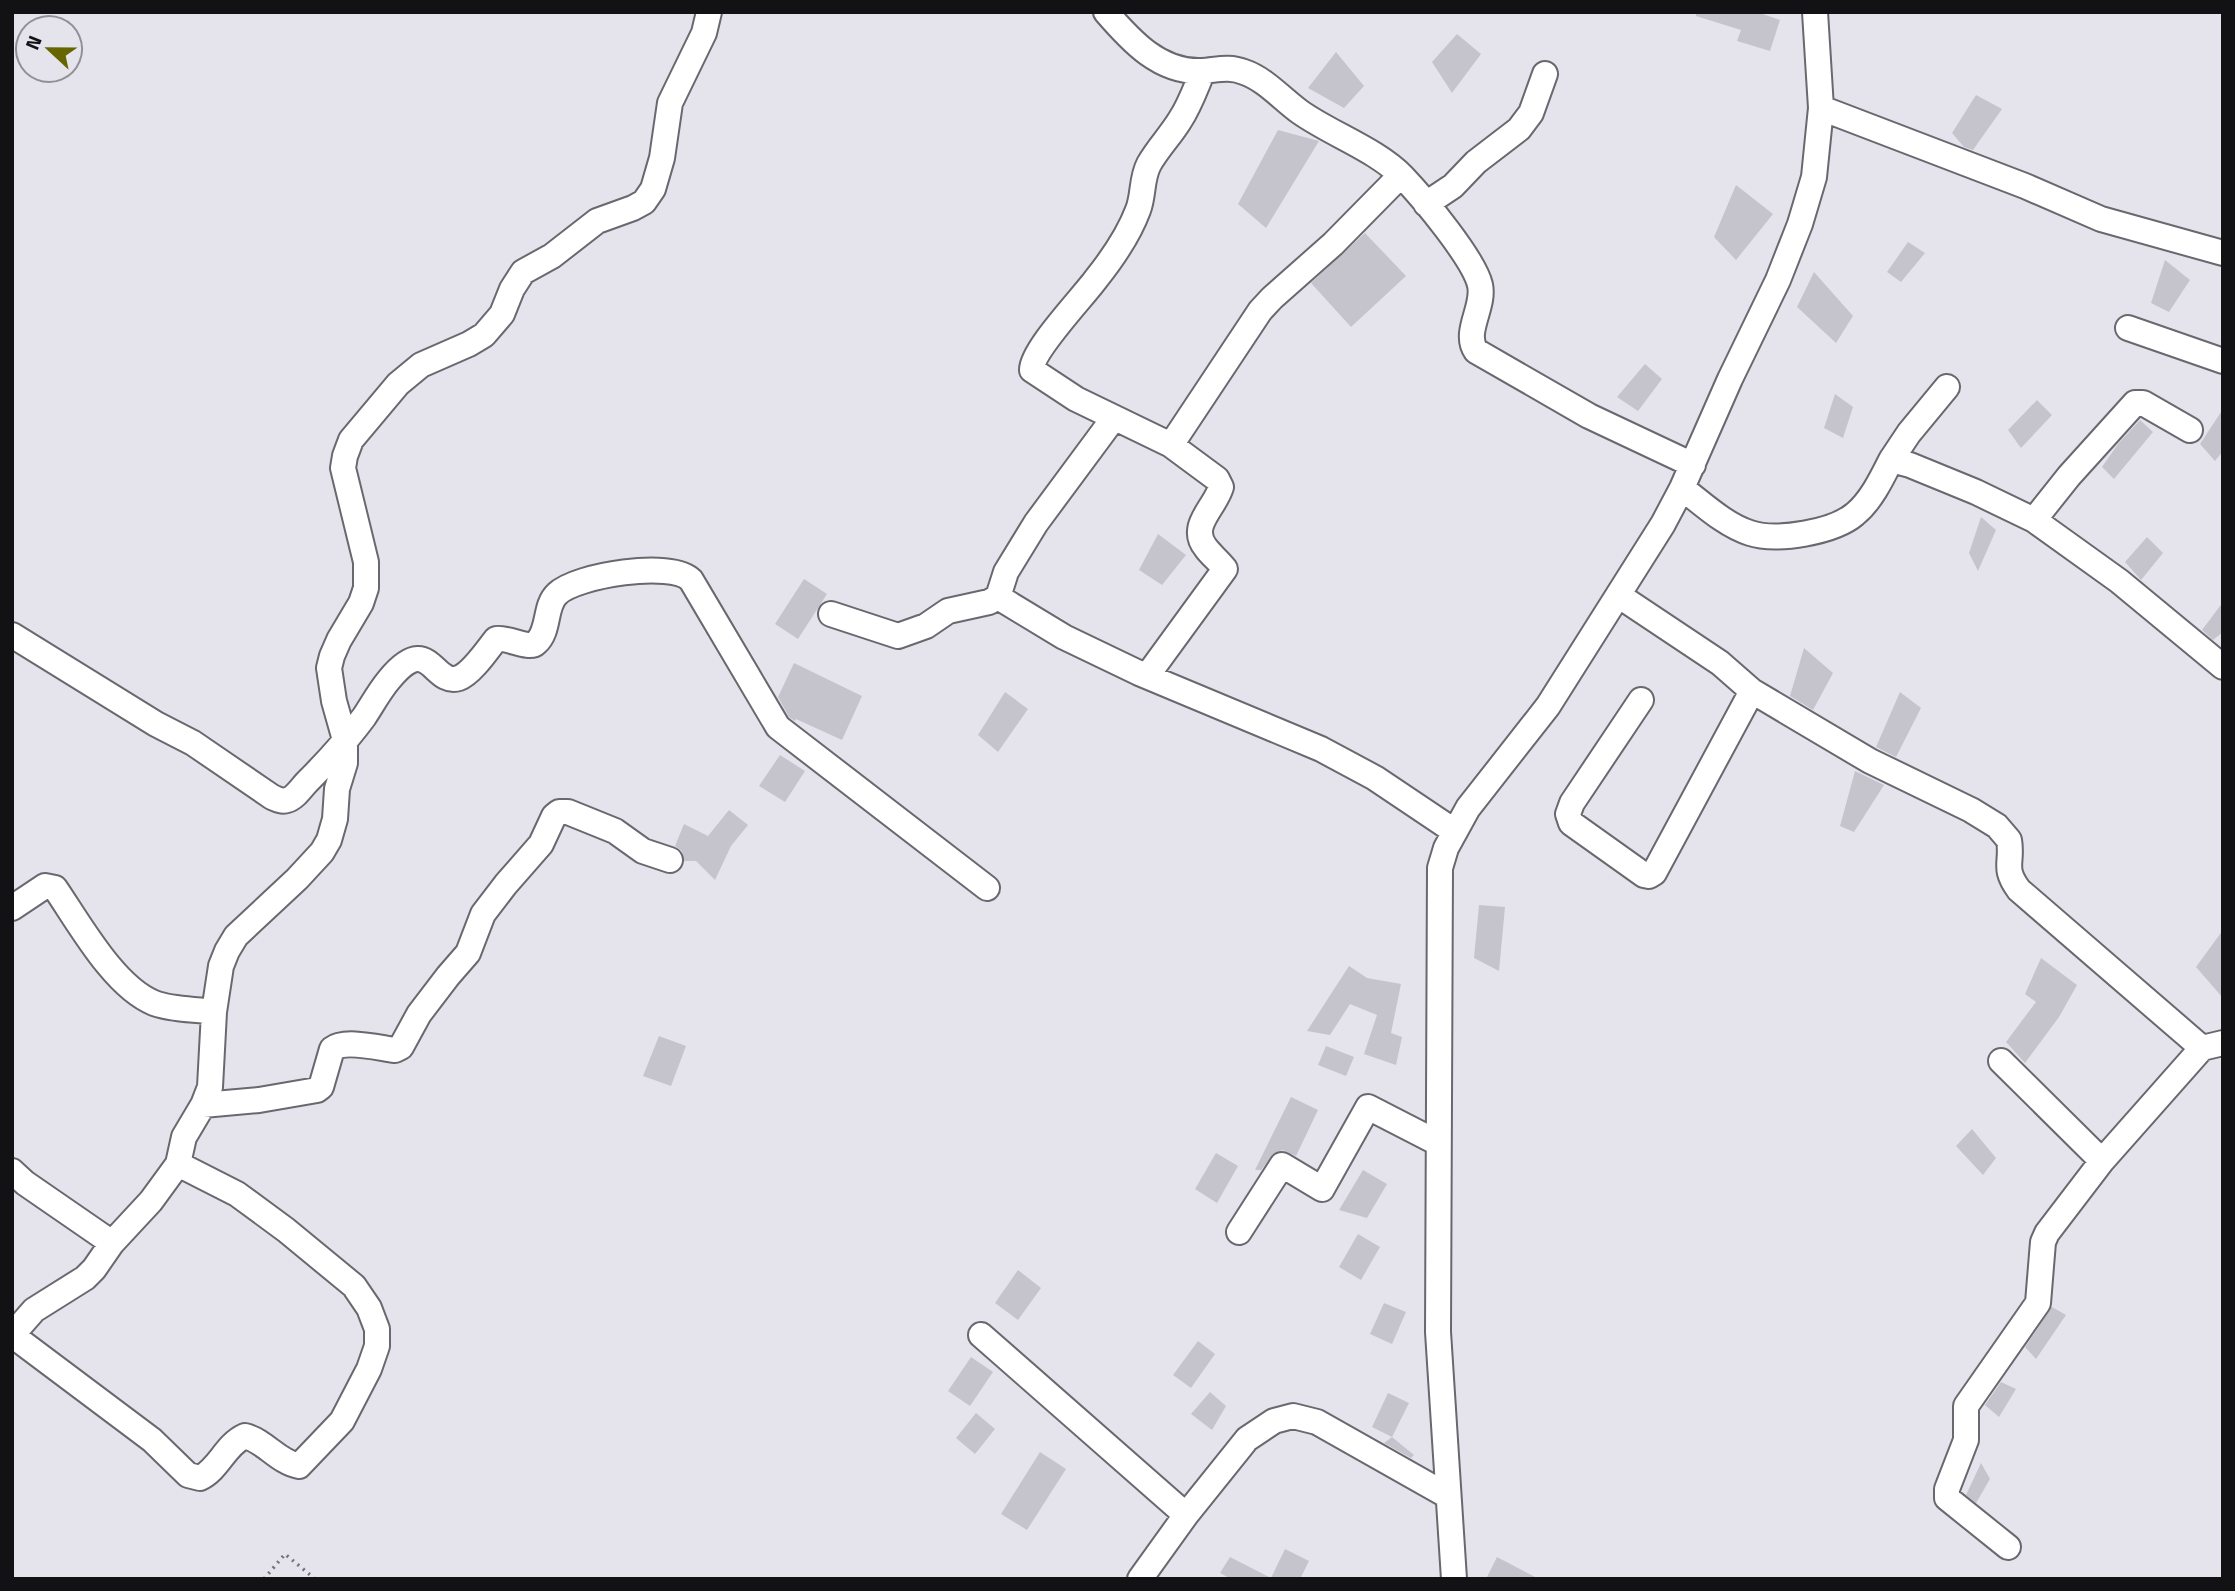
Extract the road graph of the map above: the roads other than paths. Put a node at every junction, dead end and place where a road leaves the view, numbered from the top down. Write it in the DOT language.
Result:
graph roads {
  1 [pos="709,12"];
  2 [pos="1106,12"];
  3 [pos="1815,12"];
  4 [pos="1203,71"];
  5 [pos="1545,74"];
  6 [pos="1821,108"];
  7 [pos="1401,175"];
  8 [pos="1426,204"];
  9 [pos="2223,253"];
  10 [pos="2128,328"];
  11 [pos="2223,361"];
  12 [pos="1947,387"];
  13 [pos="1113,419"];
  14 [pos="2190,430"];
  15 [pos="1171,445"];
  16 [pos="1891,460"];
  17 [pos="1693,465"];
  18 [pos="1682,488"];
  19 [pos="2034,520"];
  20 [pos="1618,595"];
  21 [pos="998,597"];
  22 [pos="831,614"];
  23 [pos="12,635"];
  24 [pos="2223,667"];
  25 [pos="1147,676"];
  26 [pos="1752,691"];
  27 [pos="1641,699"];
  28 [pos="345,740"];
  29 [pos="1454,831"];
  30 [pos="670,860"];
  31 [pos="986,888"];
  32 [pos="12,908"];
  33 [pos="214,1012"];
  34 [pos="2212,1045"];
  35 [pos="2001,1061"];
  36 [pos="203,1105"];
  37 [pos="1438,1143"];
  38 [pos="2102,1161"];
  39 [pos="178,1164"];
  40 [pos="12,1171"];
  41 [pos="1238,1232"];
  42 [pos="112,1243"];
  43 [pos="12,1335"];
  44 [pos="981,1335"];
  45 [pos="1448,1496"];
  46 [pos="1186,1515"];
  47 [pos="2008,1548"];
  48 [pos="1140,1579"];
  49 [pos="1454,1579"];
  1 -- 28 [label="street"];
  2 -- 4 [label="street"];
  3 -- 6 [label="street"];
  4 -- 7 [label="street"];
  4 -- 13 [label="street"];
  5 -- 8 [label="street"];
  6 -- 9 [label="street"];
  6 -- 17 [label="street"];
  7 -- 8 [label="street"];
  7 -- 15 [label="street"];
  8 -- 17 [label="street"];
  10 -- 11 [label="street"];
  12 -- 16 [label="street"];
  13 -- 15 [label="street"];
  13 -- 21 [label="street"];
  14 -- 19 [label="street"];
  15 -- 25 [label="street"];
  16 -- 18 [label="street"];
  16 -- 19 [label="street"];
  17 -- 18 [label="street"];
  18 -- 20 [label="street"];
  19 -- 24 [label="street"];
  20 -- 26 [label="street"];
  20 -- 29 [label="street"];
  21 -- 22 [label="street"];
  21 -- 25 [label="street"];
  23 -- 28 [label="street"];
  25 -- 29 [label="street"];
  26 -- 27 [label="street"];
  26 -- 34 [label="street"];
  28 -- 31 [label="street"];
  28 -- 33 [label="street"];
  29 -- 37 [label="street"];
  30 -- 36 [label="street"];
  32 -- 33 [label="street"];
  33 -- 36 [label="street"];
  34 -- 38 [label="street"];
  35 -- 38 [label="street"];
  36 -- 39 [label="street"];
  37 -- 41 [label="street"];
  37 -- 45 [label="street"];
  38 -- 47 [label="street"];
  39 -- 42 [label="street"];
  39 -- 43 [label="street"];
  40 -- 42 [label="street"];
  42 -- 43 [label="street"];
  44 -- 46 [label="street"];
  45 -- 46 [label="street"];
  45 -- 49 [label="street"];
  46 -- 48 [label="street"];
}
